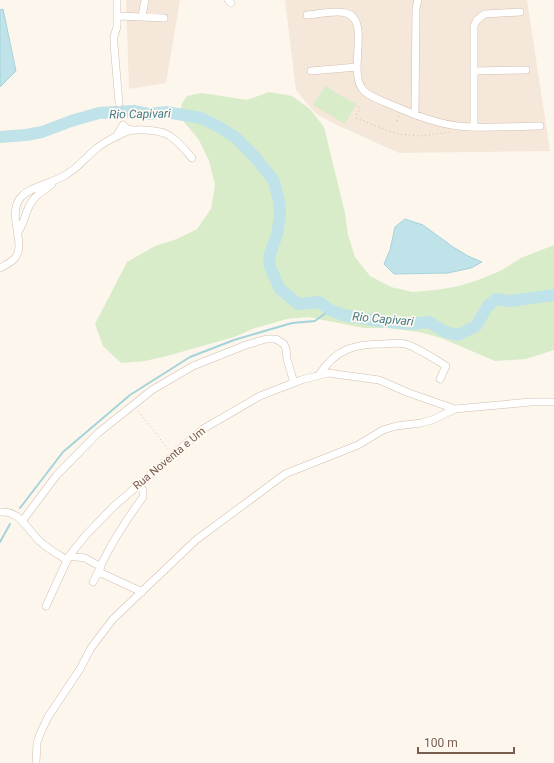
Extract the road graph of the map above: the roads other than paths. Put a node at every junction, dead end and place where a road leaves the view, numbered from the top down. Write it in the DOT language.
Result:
graph roads {
  1 [pos="117,0"];
  2 [pos="145,0"];
  3 [pos="413,0"];
  4 [pos="418,0"];
  5 [pos="416,8"];
  6 [pos="520,12"];
  7 [pos="307,14"];
  8 [pos="117,16"];
  9 [pos="142,16"];
  10 [pos="164,18"];
  11 [pos="357,67"];
  12 [pos="526,70"];
  13 [pos="311,71"];
  14 [pos="474,71"];
  15 [pos="119,103"];
  16 [pos="415,115"];
  17 [pos="540,126"];
  18 [pos="474,127"];
  19 [pos="134,130"];
  20 [pos="116,138"];
  21 [pos="192,158"];
  22 [pos="57,180"];
  23 [pos="18,232"];
  24 [pos="0,268"];
  25 [pos="319,375"];
  26 [pos="440,379"];
  27 [pos="294,383"];
  28 [pos="554,402"];
  29 [pos="455,409"];
  30 [pos="138,484"];
  31 [pos="0,512"];
  32 [pos="23,520"];
  33 [pos="68,558"];
  34 [pos="100,569"];
  35 [pos="93,582"];
  36 [pos="142,592"];
  37 [pos="46,606"];
  38 [pos="36,763"];
  1 -- 8 [label="street"];
  2 -- 9 [label="street"];
  3 -- 5 [label="street"];
  4 -- 5 [label="street"];
  5 -- 16 [label="street"];
  6 -- 14 [label="street"];
  7 -- 11 [label="street"];
  8 -- 9 [label="street"];
  8 -- 15 [label="street"];
  9 -- 10 [label="street"];
  11 -- 13 [label="street"];
  11 -- 16 [label="street"];
  12 -- 14 [label="street"];
  14 -- 18 [label="street"];
  16 -- 18 [label="street"];
  17 -- 18 [label="street"];
  19 -- 20 [label="street"];
  19 -- 20 [label="street"];
  19 -- 21 [label="street"];
  20 -- 22 [label="street"];
  22 -- 23 [label="street"];
  22 -- 23 [label="street"];
  23 -- 24 [label="street"];
  25 -- 26 [label="street"];
  25 -- 27 [label="street, Rua Noventa e Um"];
  25 -- 29 [label="street, Rua Noventa e Um"];
  27 -- 30 [label="street, Rua Noventa e Um"];
  27 -- 32 [label="street"];
  28 -- 29 [label="street"];
  29 -- 36 [label="street"];
  30 -- 33 [label="street, Rua Noventa e Um"];
  30 -- 34 [label="street"];
  31 -- 32 [label="street"];
  32 -- 33 [label="street"];
  33 -- 34 [label="street"];
  33 -- 37 [label="street, Rua Noventa e Um"];
  34 -- 35 [label="street"];
  34 -- 36 [label="street"];
  36 -- 38 [label="street"];
}
